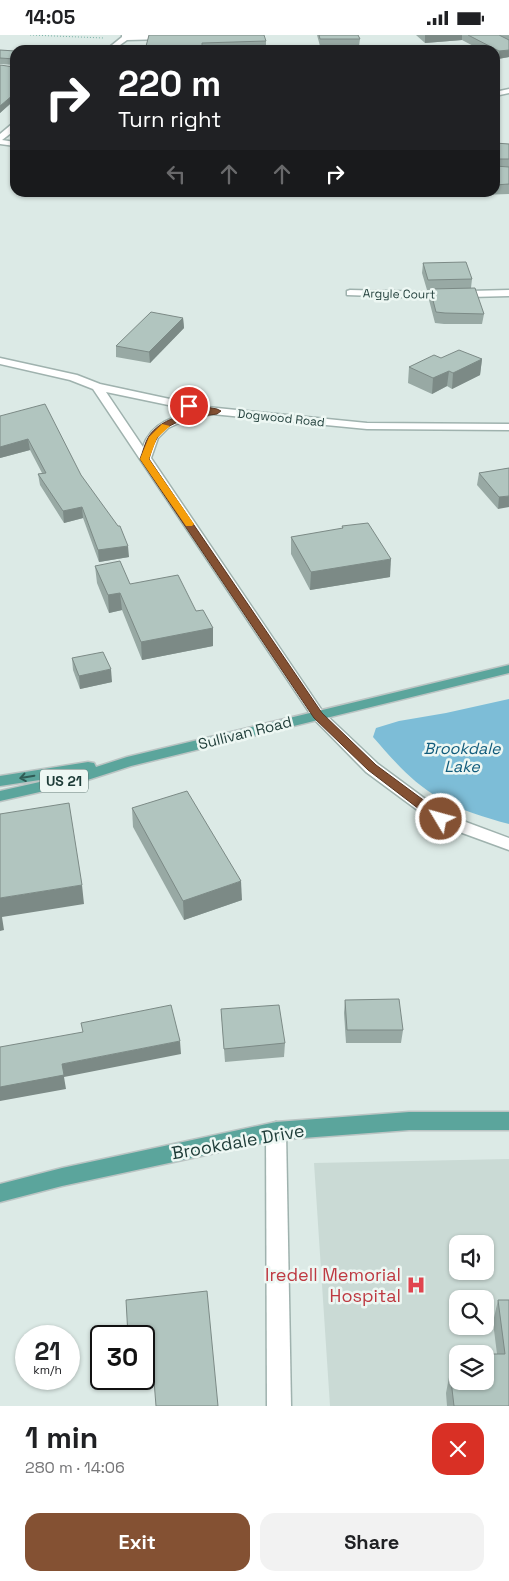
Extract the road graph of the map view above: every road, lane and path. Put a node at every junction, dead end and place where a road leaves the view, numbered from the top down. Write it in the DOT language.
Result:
graph roads {
  1 [pos="30,35"];
  2 [pos="125,37"];
  3 [pos="172,37"];
  4 [pos="10,130"];
  5 [pos="0,138"];
  6 [pos="350,293"];
  7 [pos="509,293"];
  8 [pos="0,361"];
  9 [pos="97,387"];
  10 [pos="217,411"];
  11 [pos="509,427"];
  12 [pos="145,459"];
  13 [pos="509,669"];
  14 [pos="318,715"];
  15 [pos="127,762"];
  16 [pos="0,781"];
  17 [pos="0,796"];
  18 [pos="509,844"];
  19 [pos="509,1121"];
  20 [pos="276,1131"];
  21 [pos="0,1193"];
  22 [pos="279,1406"];
  1 -- 2 [label="path"];
  2 -- 3 [label="street"];
  4 -- 5 [label="street"];
  6 -- 7 [label="street, Argyle Court"];
  8 -- 9 [label="street, Dogwood Road"];
  9 -- 10 [label="street, Dogwood Road"];
  9 -- 12 [label="street"];
  10 -- 11 [label="street, Dogwood Road"];
  10 -- 12 [label="street"];
  12 -- 14 [label="street"];
  13 -- 14 [label="main road, Sullivan Road / US 21"];
  14 -- 15 [label="main road, Sullivan Road / US 21"];
  14 -- 18 [label="street"];
  15 -- 16 [label="main road, Sullivan Road / US 21, one-way"];
  15 -- 17 [label="main road, Sullivan Road / US 21"];
  19 -- 20 [label="main road, Brookdale Drive"];
  20 -- 21 [label="main road, Brookdale Drive"];
  20 -- 22 [label="street"];
}
